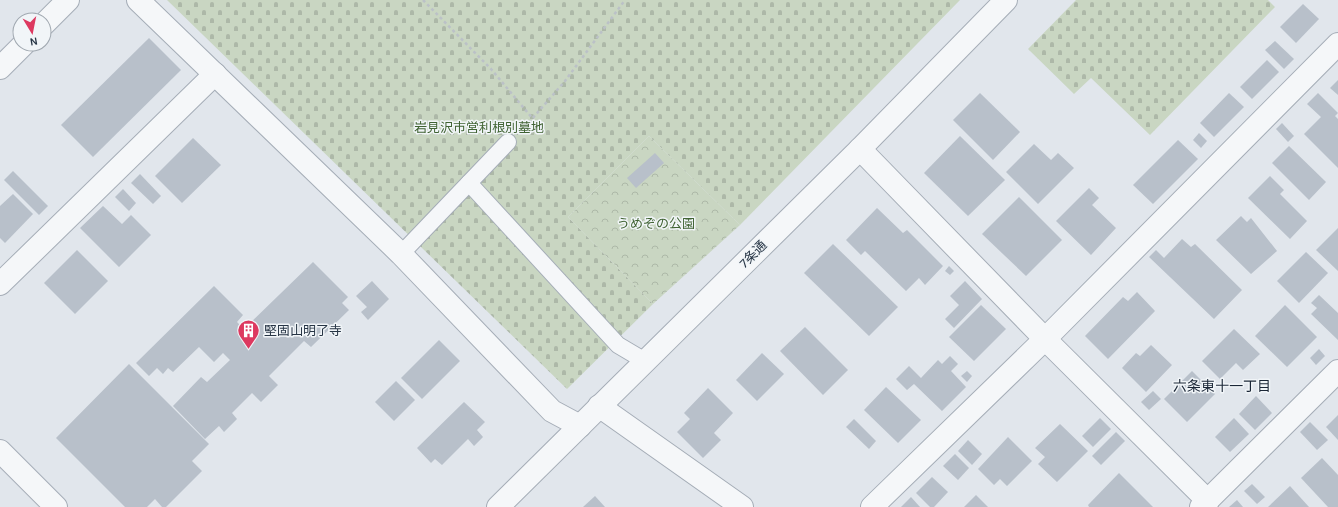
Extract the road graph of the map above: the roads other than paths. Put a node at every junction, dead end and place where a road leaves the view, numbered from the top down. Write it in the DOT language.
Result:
graph roads {
  1 [pos="68,0"];
  2 [pos="138,0"];
  3 [pos="1006,0"];
  4 [pos="52,16"];
  5 [pos="1338,44"];
  6 [pos="16,52"];
  7 [pos="0,68"];
  8 [pos="215,74"];
  9 [pos="508,142"];
  10 [pos="860,149"];
  11 [pos="469,182"];
  12 [pos="401,254"];
  13 [pos="0,284"];
  14 [pos="1046,339"];
  15 [pos="645,361"];
  16 [pos="1338,371"];
  17 [pos="599,406"];
  18 [pos="580,426"];
  19 [pos="0,451"];
  20 [pos="1205,504"];
  21 [pos="56,507"];
  22 [pos="498,507"];
  23 [pos="742,507"];
  24 [pos="872,507"];
  1 -- 4 [label="street"];
  2 -- 8 [label="street"];
  3 -- 10 [label="street, 7条通"];
  5 -- 14 [label="street"];
  6 -- 7 [label="street"];
  8 -- 12 [label="street"];
  8 -- 13 [label="street"];
  9 -- 11 [label="lane"];
  10 -- 14 [label="street"];
  10 -- 15 [label="street, 7条通"];
  11 -- 12 [label="lane"];
  11 -- 15 [label="lane"];
  12 -- 18 [label="street"];
  14 -- 20 [label="street"];
  14 -- 24 [label="street"];
  15 -- 17 [label="street, 7条通"];
  16 -- 20 [label="street"];
  17 -- 18 [label="street, 7条通"];
  17 -- 23 [label="street"];
  18 -- 22 [label="street, 7条通"];
  19 -- 21 [label="street"];
}
